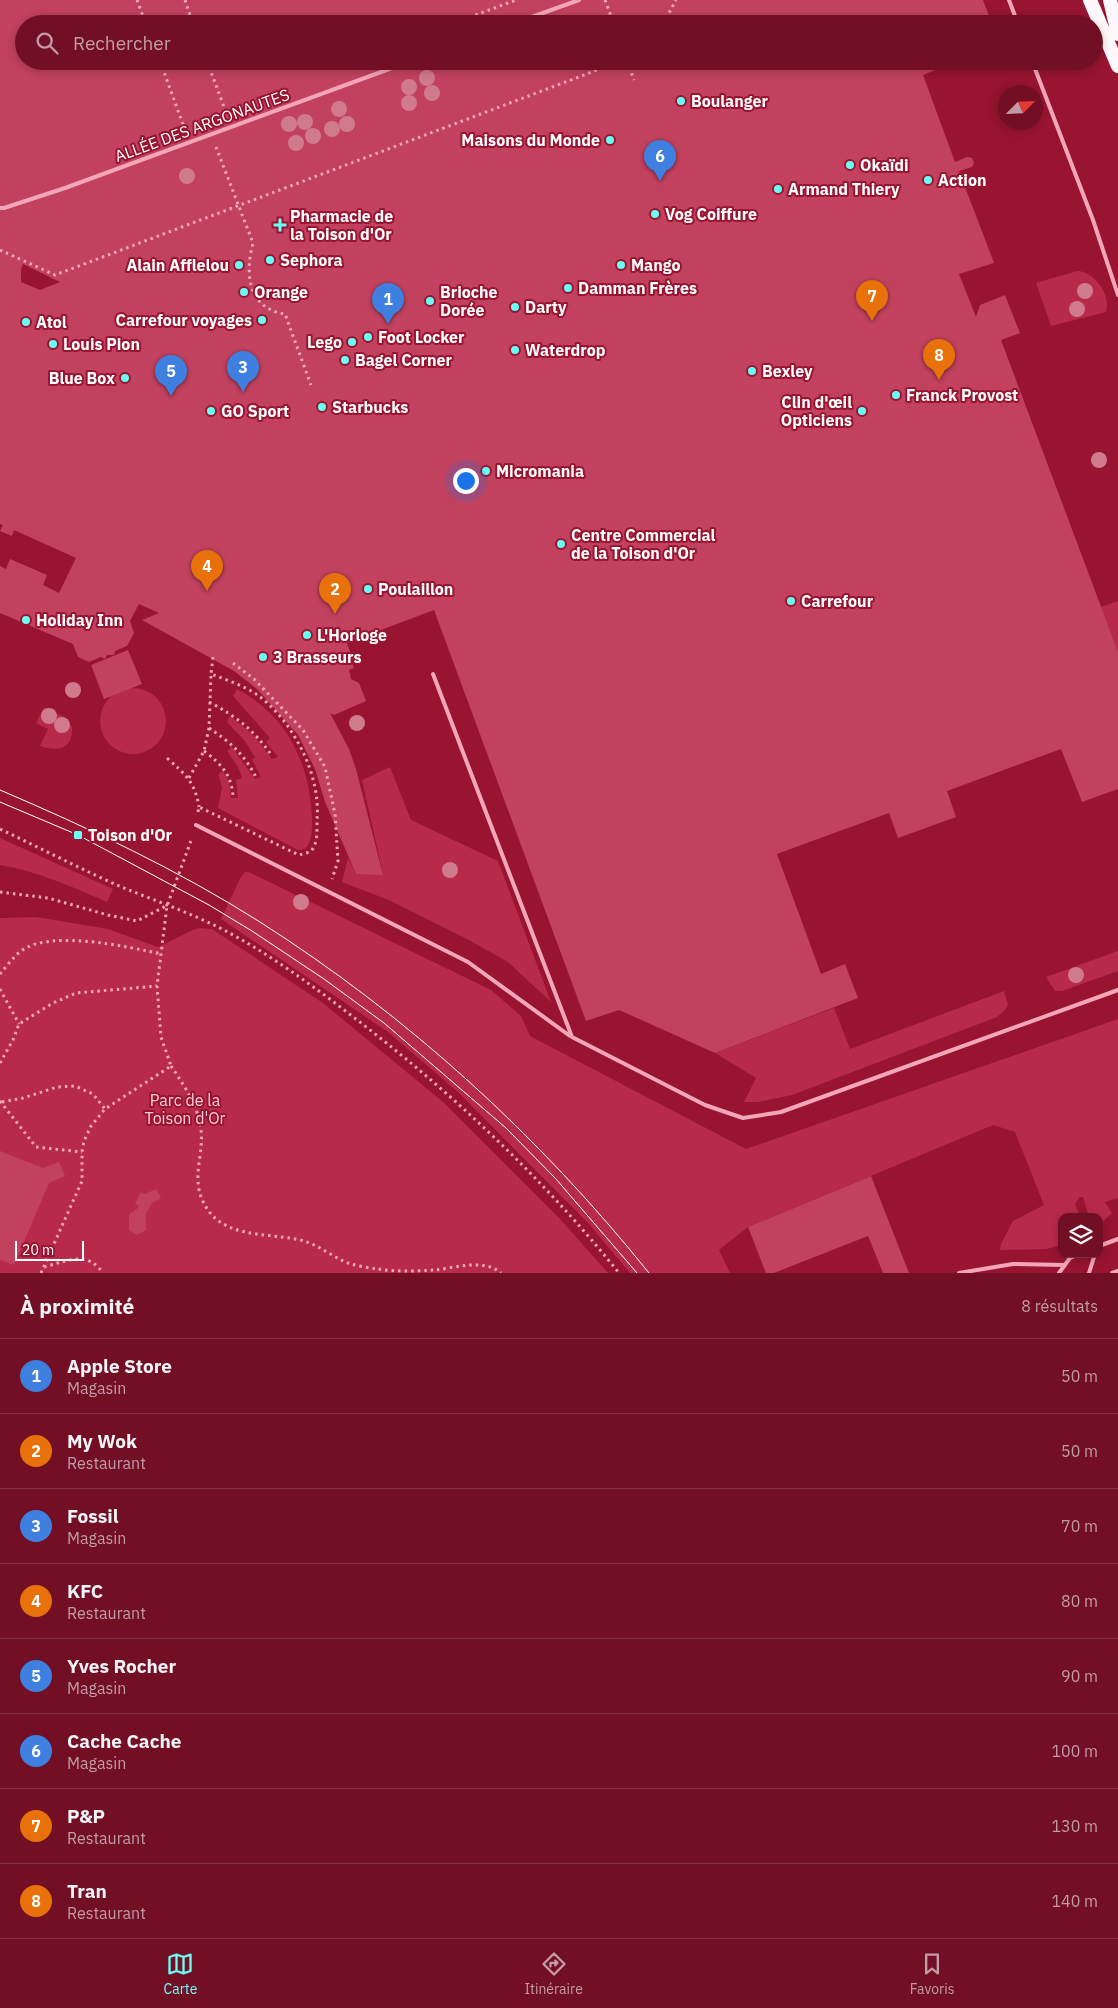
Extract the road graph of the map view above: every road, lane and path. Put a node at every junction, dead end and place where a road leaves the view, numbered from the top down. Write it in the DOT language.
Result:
graph roads {
  1 [pos="137,0"];
  2 [pos="185,0"];
  3 [pos="516,0"];
  4 [pos="579,0"];
  5 [pos="605,0"];
  6 [pos="676,0"];
  7 [pos="1008,0"];
  8 [pos="1090,0"];
  9 [pos="1110,0"];
  10 [pos="143,15"];
  11 [pos="190,15"];
  12 [pos="475,15"];
  13 [pos="537,15"];
  14 [pos="611,15"];
  15 [pos="668,15"];
  16 [pos="1014,15"];
  17 [pos="1096,15"];
  18 [pos="1103,31"];
  19 [pos="1118,34"];
  20 [pos="1118,66"];
  21 [pos="163,70"];
  22 [pos="210,70"];
  23 [pos="387,70"];
  24 [pos="597,70"];
  25 [pos="630,70"];
  26 [pos="1035,70"];
  27 [pos="634,80"];
  28 [pos="231,128"];
  29 [pos="212,135"];
  30 [pos="190,143"];
  31 [pos="238,206"];
  32 [pos="0,208"];
  33 [pos="0,250"];
  34 [pos="1118,295"];
  35 [pos="312,385"];
  36 [pos="213,657"];
  37 [pos="233,663"];
  38 [pos="211,674"];
  39 [pos="432,674"];
  40 [pos="209,702"];
  41 [pos="209,728"];
  42 [pos="204,751"];
  43 [pos="272,756"];
  44 [pos="167,758"];
  45 [pos="256,777"];
  46 [pos="189,778"];
  47 [pos="233,796"];
  48 [pos="199,807"];
  49 [pos="196,825"];
  50 [pos="0,830"];
  51 [pos="328,891"];
  52 [pos="0,892"];
  53 [pos="166,906"];
  54 [pos="162,954"];
  55 [pos="0,974"];
  56 [pos="157,986"];
  57 [pos="0,989"];
  58 [pos="1118,990"];
  59 [pos="19,1024"];
  60 [pos="572,1037"];
  61 [pos="0,1063"];
  62 [pos="171,1066"];
  63 [pos="1,1102"];
  64 [pos="105,1109"];
  65 [pos="82,1152"];
  66 [pos="1118,1239"];
  67 [pos="1103,1245"];
  68 [pos="1070,1258"];
  69 [pos="1095,1258"];
  70 [pos="1065,1265"];
  71 [pos="44,1267"];
  72 [pos="1118,1271"];
  73 [pos="41,1273"];
  74 [pos="103,1273"];
  75 [pos="501,1273"];
  76 [pos="619,1273"];
  77 [pos="959,1273"];
  78 [pos="1059,1273"];
  79 [pos="1089,1273"];
  80 [pos="1112,1273"];
  1 -- 10 [label="path"];
  2 -- 11 [label="path"];
  3 -- 12 [label="path"];
  4 -- 13 [label="lane"];
  5 -- 14 [label="path"];
  6 -- 15 [label="path"];
  7 -- 16 [label="lane"];
  8 -- 17 [label="highway"];
  9 -- 19 [label="highway"];
  18 -- 20 [label="highway"];
  21 -- 30 [label="path"];
  22 -- 28 [label="path"];
  23 -- 28 [label="lane, ALLÉE DES ARGONAUTES"];
  24 -- 31 [label="path"];
  25 -- 27 [label="path"];
  26 -- 34 [label="lane"];
  28 -- 29 [label="lane, ALLÉE DES ARGONAUTES"];
  29 -- 30 [label="lane, ALLÉE DES ARGONAUTES"];
  29 -- 31 [label="path"];
  30 -- 32 [label="lane, ALLÉE DES ARGONAUTES"];
  31 -- 33 [label="path"];
  31 -- 35 [label="path"];
  36 -- 38 [label="path"];
  37 -- 51 [label="path"];
  38 -- 40 [label="path"];
  38 -- 48 [label="path"];
  39 -- 60 [label="lane"];
  40 -- 41 [label="path"];
  40 -- 43 [label="path"];
  41 -- 42 [label="path"];
  41 -- 45 [label="path"];
  42 -- 46 [label="path"];
  42 -- 47 [label="path"];
  44 -- 46 [label="path"];
  46 -- 48 [label="path"];
  48 -- 49 [label="path"];
  49 -- 51 [label="lane"];
  49 -- 53 [label="path"];
  50 -- 53 [label="path"];
  51 -- 60 [label="lane"];
  52 -- 53 [label="path"];
  53 -- 54 [label="path"];
  53 -- 76 [label="path"];
  54 -- 55 [label="path"];
  54 -- 56 [label="path"];
  56 -- 59 [label="path"];
  56 -- 62 [label="path"];
  57 -- 59 [label="path"];
  58 -- 60 [label="lane"];
  59 -- 61 [label="path"];
  62 -- 64 [label="path"];
  62 -- 75 [label="path"];
  63 -- 64 [label="path"];
  63 -- 65 [label="path"];
  64 -- 65 [label="path"];
  65 -- 71 [label="path"];
  66 -- 67 [label="lane"];
  68 -- 70 [label="lane"];
  69 -- 79 [label="lane"];
  70 -- 77 [label="lane"];
  70 -- 78 [label="lane"];
  71 -- 73 [label="path"];
  71 -- 74 [label="path"];
  72 -- 80 [label="lane"];
}
